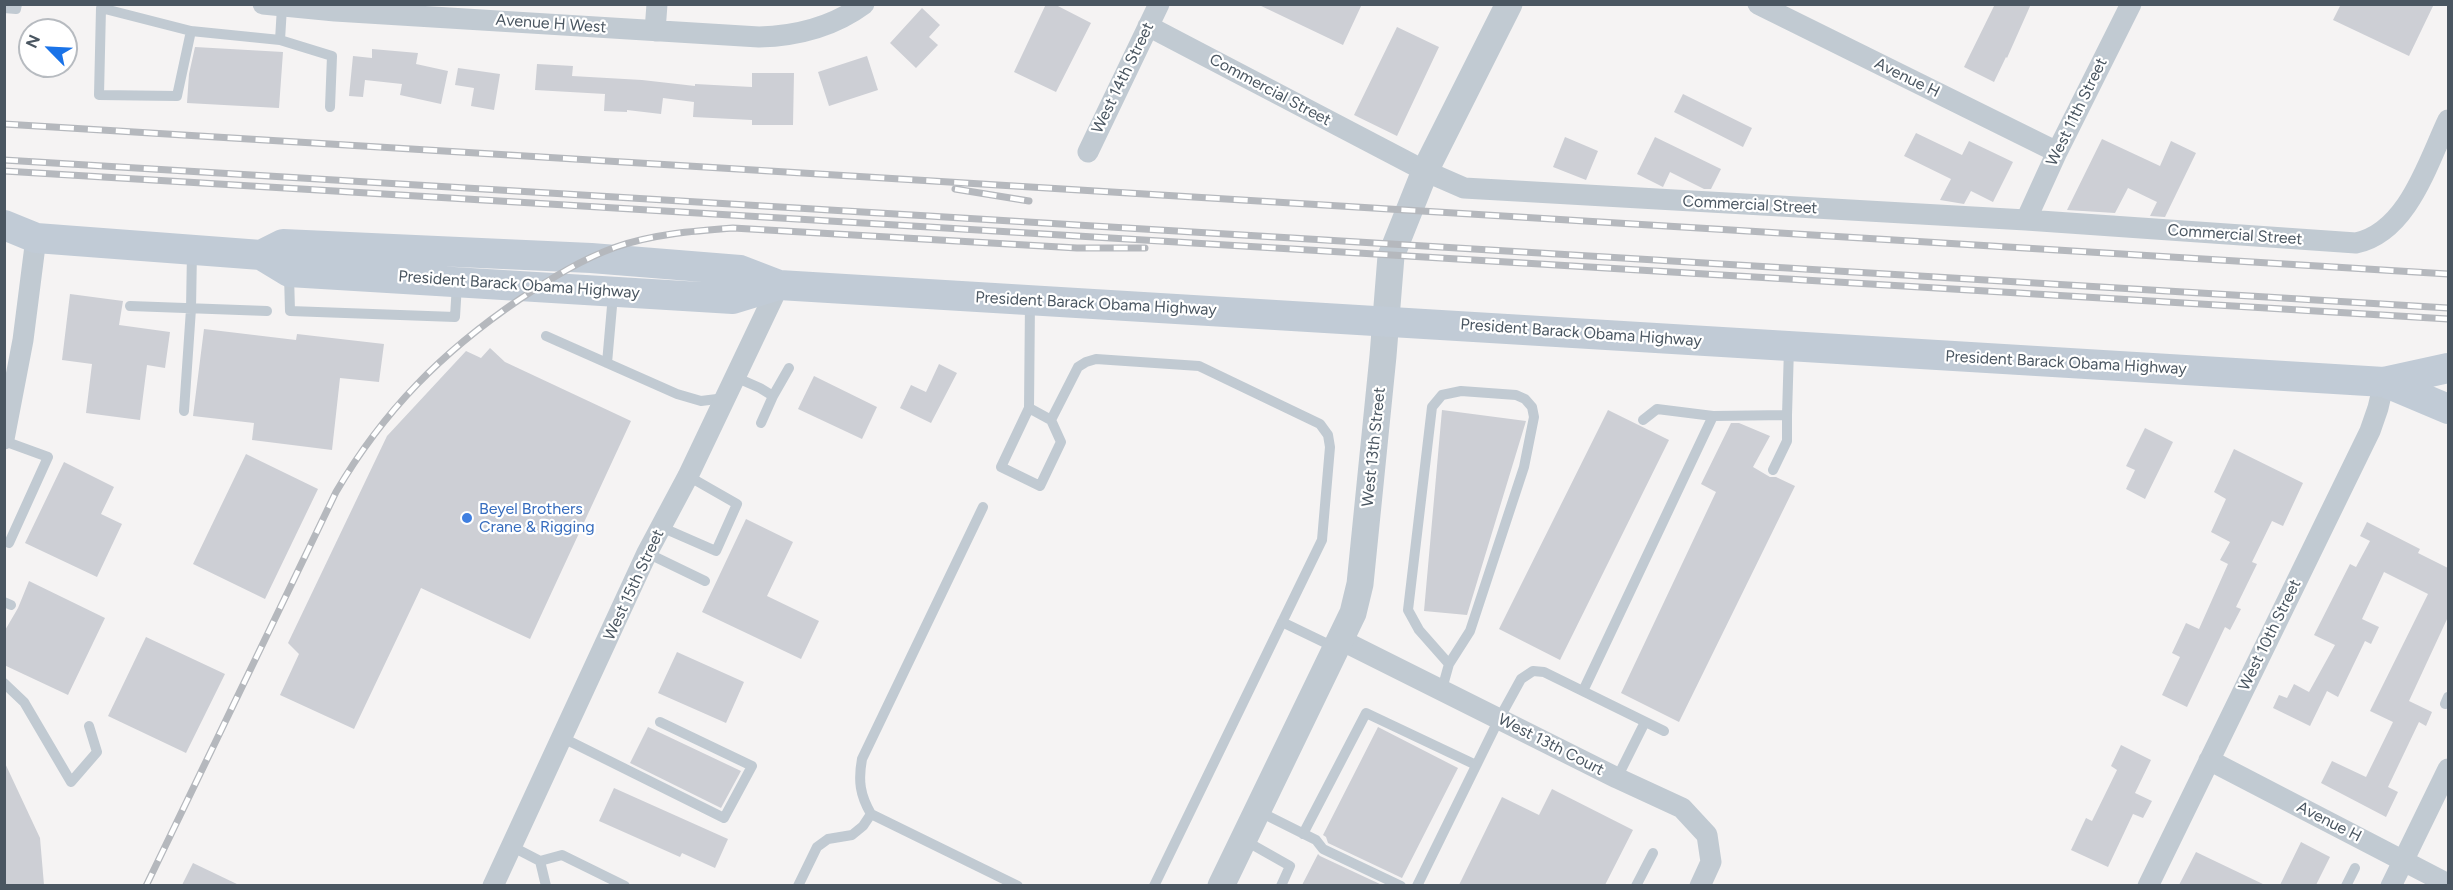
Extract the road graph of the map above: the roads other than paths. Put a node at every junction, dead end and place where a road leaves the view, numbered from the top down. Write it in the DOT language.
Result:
graph roads {
  1 [pos="16,4"];
  2 [pos="657,4"];
  3 [pos="864,4"];
  4 [pos="1159,4"];
  5 [pos="1509,4"];
  6 [pos="1758,4"];
  7 [pos="2130,4"];
  8 [pos="272,6"];
  9 [pos="4,8"];
  10 [pos="1148,26"];
  11 [pos="191,31"];
  12 [pos="656,31"];
  13 [pos="280,40"];
  14 [pos="330,107"];
  15 [pos="2448,120"];
  16 [pos="1088,152"];
  17 [pos="2057,152"];
  18 [pos="1425,171"];
  19 [pos="2026,220"];
  20 [pos="4,225"];
  21 [pos="36,238"];
  22 [pos="4,250"];
  23 [pos="192,251"];
  24 [pos="261,255"];
  25 [pos="779,285"];
  26 [pos="614,291"];
  27 [pos="1030,300"];
  28 [pos="130,306"];
  29 [pos="191,309"];
  30 [pos="267,312"];
  31 [pos="1386,321"];
  32 [pos="546,336"];
  33 [pos="1789,346"];
  34 [pos="607,363"];
  35 [pos="789,368"];
  36 [pos="2448,368"];
  37 [pos="735,377"];
  38 [pos="2384,382"];
  39 [pos="10,387"];
  40 [pos="773,396"];
  41 [pos="725,398"];
  42 [pos="1029,408"];
  43 [pos="2448,409"];
  44 [pos="184,411"];
  45 [pos="1713,416"];
  46 [pos="1787,416"];
  47 [pos="1051,420"];
  48 [pos="1643,420"];
  49 [pos="761,423"];
  50 [pos="4,440"];
  51 [pos="1773,470"];
  52 [pos="688,476"];
  53 [pos="983,507"];
  54 [pos="661,526"];
  55 [pos="9,543"];
  56 [pos="647,553"];
  57 [pos="705,581"];
  58 [pos="1282,622"];
  59 [pos="1339,644"];
  60 [pos="1449,664"];
  61 [pos="4,682"];
  62 [pos="1442,689"];
  63 [pos="1583,691"];
  64 [pos="1499,719"];
  65 [pos="660,722"];
  66 [pos="1645,722"];
  67 [pos="89,726"];
  68 [pos="1664,731"];
  69 [pos="563,738"];
  70 [pos="2209,760"];
  71 [pos="1476,765"];
  72 [pos="2448,770"];
  73 [pos="1617,778"];
  74 [pos="1257,811"];
  75 [pos="871,814"];
  76 [pos="1304,834"];
  77 [pos="1244,840"];
  78 [pos="511,846"];
  79 [pos="1653,853"];
  80 [pos="540,861"];
  81 [pos="2403,861"];
  82 [pos="2355,868"];
  83 [pos="2448,884"];
  84 [pos="493,885"];
  85 [pos="546,885"];
  86 [pos="625,885"];
  87 [pos="798,885"];
  88 [pos="1018,885"];
  89 [pos="1154,885"];
  90 [pos="1221,885"];
  91 [pos="1281,885"];
  92 [pos="1401,885"];
  93 [pos="1417,885"];
  94 [pos="1636,885"];
  95 [pos="1700,885"];
  96 [pos="2148,885"];
  97 [pos="2346,885"];
  98 [pos="2391,885"];
  1 -- 9 [label="lane"];
  2 -- 12 [label="street"];
  3 -- 12 [label="street, Avenue H West"];
  4 -- 10 [label="street, West 14th Street"];
  5 -- 18 [label="street, West 13th Street"];
  6 -- 17 [label="street, Avenue H"];
  7 -- 17 [label="street, West 11th Street"];
  8 -- 12 [label="street, Avenue H West"];
  8 -- 13 [label="lane"];
  10 -- 16 [label="street, West 14th Street"];
  10 -- 18 [label="street, Commercial Street"];
  11 -- 11 [label="lane"];
  11 -- 13 [label="lane"];
  13 -- 14 [label="lane"];
  15 -- 19 [label="street, Commercial Street"];
  17 -- 19 [label="street, West 11th Street"];
  18 -- 19 [label="street, Commercial Street"];
  18 -- 31 [label="street, West 13th Street"];
  20 -- 21 [label="main road, President Barack Obama Highway"];
  21 -- 22 [label="main road, President Barack Obama Highway"];
  21 -- 23 [label="main road, President Barack Obama Highway"];
  21 -- 39 [label="street"];
  23 -- 24 [label="main road, President Barack Obama Highway"];
  23 -- 29 [label="lane"];
  24 -- 25 [label="main road, President Barack Obama Highway"];
  24 -- 26 [label="main road, President Barack Obama Highway"];
  25 -- 26 [label="main road, President Barack Obama Highway"];
  25 -- 27 [label="main road, President Barack Obama Highway"];
  25 -- 37 [label="street, West 15th Street"];
  26 -- 34 [label="lane"];
  27 -- 31 [label="main road, President Barack Obama Highway"];
  27 -- 42 [label="lane"];
  28 -- 29 [label="lane"];
  29 -- 30 [label="lane"];
  29 -- 44 [label="lane"];
  31 -- 33 [label="main road, President Barack Obama Highway"];
  31 -- 59 [label="street, West 13th Street"];
  32 -- 34 [label="lane"];
  33 -- 38 [label="main road, President Barack Obama Highway"];
  33 -- 46 [label="lane"];
  34 -- 41 [label="lane"];
  35 -- 40 [label="lane"];
  36 -- 38 [label="main road, President Barack Obama Highway"];
  37 -- 40 [label="lane"];
  37 -- 41 [label="street, West 15th Street"];
  38 -- 43 [label="main road, President Barack Obama Highway"];
  38 -- 70 [label="street, West 10th Street"];
  39 -- 50 [label="street"];
  40 -- 49 [label="lane"];
  41 -- 52 [label="street, West 15th Street"];
  42 -- 47 [label="lane"];
  42 -- 47 [label="lane"];
  45 -- 46 [label="lane"];
  45 -- 48 [label="lane"];
  45 -- 63 [label="lane"];
  46 -- 51 [label="lane"];
  47 -- 58 [label="lane"];
  50 -- 55 [label="lane"];
  52 -- 54 [label="street, West 15th Street"];
  52 -- 54 [label="lane"];
  53 -- 75 [label="lane"];
  54 -- 56 [label="street, West 15th Street"];
  56 -- 57 [label="lane"];
  56 -- 69 [label="street, West 15th Street"];
  58 -- 59 [label="lane"];
  58 -- 89 [label="lane"];
  59 -- 62 [label="street, West 13th Court"];
  59 -- 74 [label="street, West 13th Street"];
  60 -- 60 [label="lane"];
  60 -- 62 [label="lane"];
  61 -- 67 [label="lane"];
  62 -- 64 [label="street, West 13th Court"];
  63 -- 64 [label="lane"];
  63 -- 66 [label="lane"];
  64 -- 71 [label="lane"];
  64 -- 73 [label="street, West 13th Court"];
  65 -- 69 [label="lane"];
  66 -- 68 [label="lane"];
  66 -- 73 [label="lane"];
  69 -- 78 [label="street, West 15th Street"];
  70 -- 81 [label="street, Avenue H"];
  70 -- 96 [label="street, West 10th Street"];
  71 -- 76 [label="lane"];
  71 -- 93 [label="lane"];
  72 -- 81 [label="street"];
  73 -- 95 [label="street, West 13th Court"];
  74 -- 76 [label="lane"];
  74 -- 77 [label="street, West 13th Street"];
  75 -- 87 [label="lane"];
  75 -- 88 [label="lane"];
  76 -- 92 [label="lane"];
  77 -- 90 [label="street, West 13th Street"];
  77 -- 91 [label="lane"];
  78 -- 80 [label="lane"];
  78 -- 84 [label="street, West 15th Street"];
  79 -- 94 [label="lane"];
  80 -- 85 [label="lane"];
  80 -- 86 [label="lane"];
  81 -- 83 [label="street, Avenue H"];
  81 -- 98 [label="street"];
  82 -- 97 [label="lane"];
}
